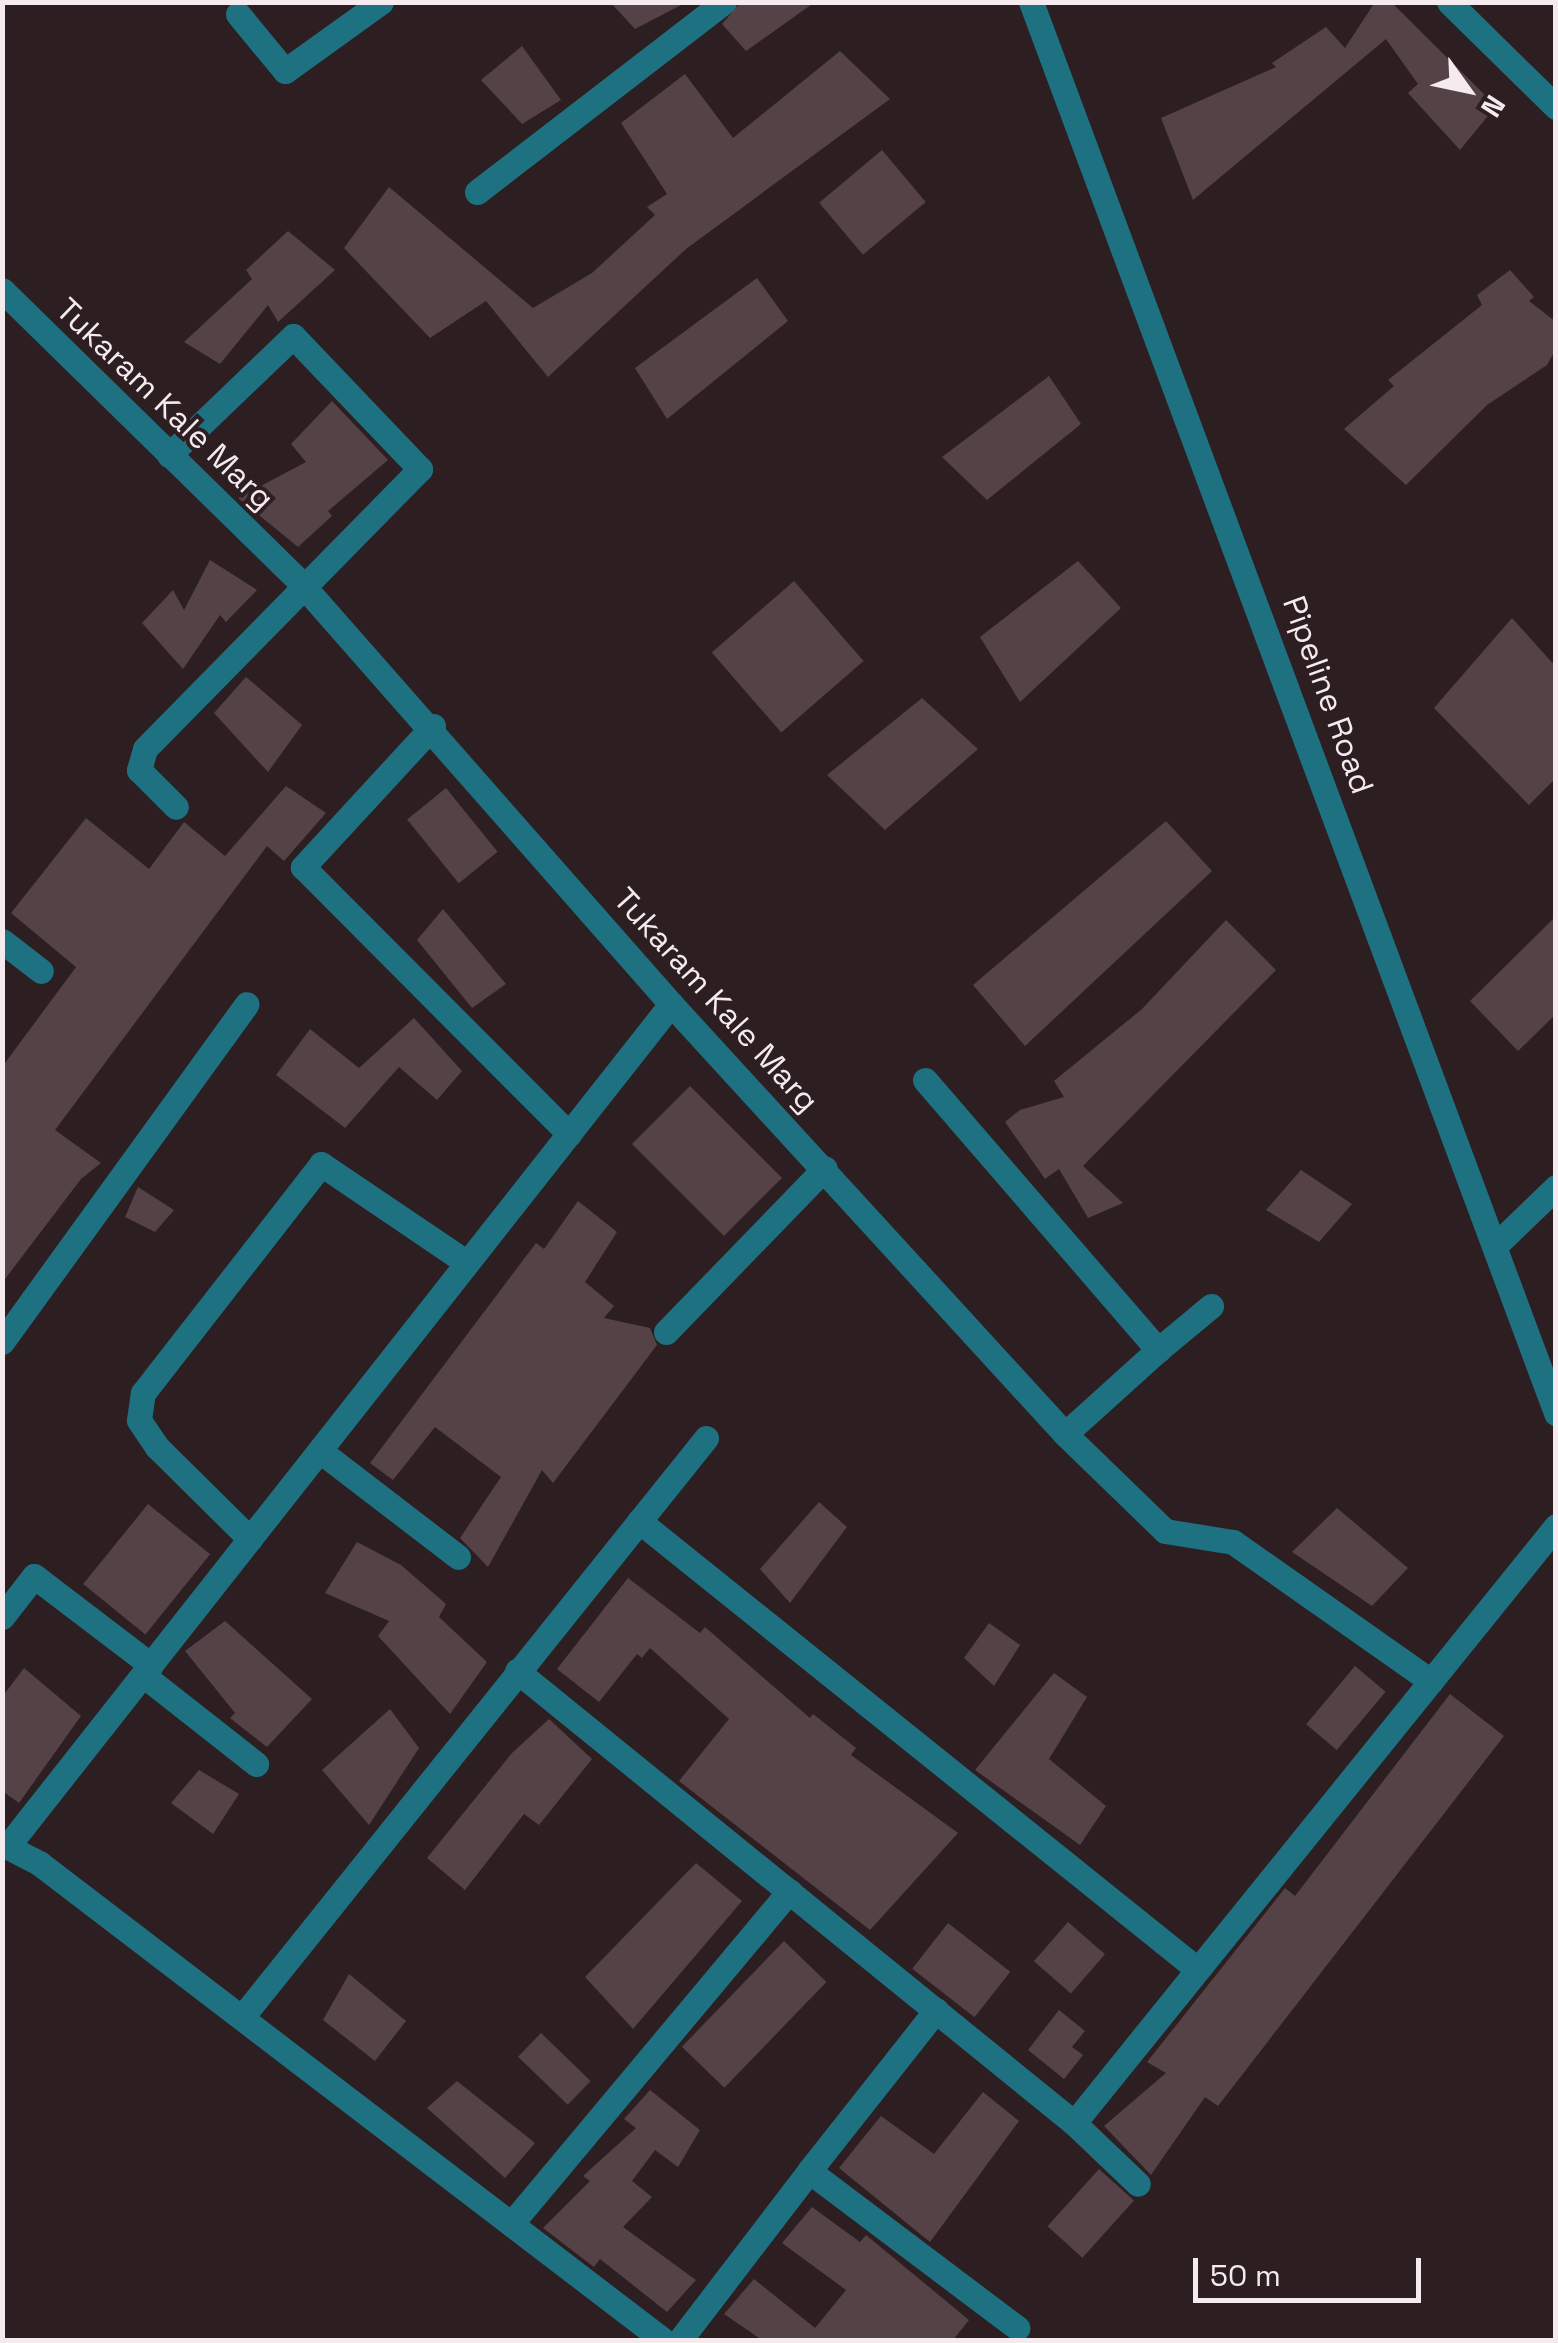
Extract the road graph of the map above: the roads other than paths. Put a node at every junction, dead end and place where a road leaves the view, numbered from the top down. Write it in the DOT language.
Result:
graph roads {
  1 [pos="381,2"];
  2 [pos="724,2"];
  3 [pos="1031,2"];
  4 [pos="1448,2"];
  5 [pos="238,14"];
  6 [pos="1556,106"];
  7 [pos="477,192"];
  8 [pos="5,299"];
  9 [pos="170,455"];
  10 [pos="304,587"];
  11 [pos="433,726"];
  12 [pos="176,807"];
  13 [pos="2,942"];
  14 [pos="40,972"];
  15 [pos="248,1004"];
  16 [pos="671,1004"];
  17 [pos="926,1080"];
  18 [pos="569,1134"];
  19 [pos="825,1168"];
  20 [pos="1556,1187"];
  21 [pos="1498,1243"];
  22 [pos="467,1264"];
  23 [pos="1212,1306"];
  24 [pos="666,1332"];
  25 [pos="2,1342"];
  26 [pos="1158,1350"];
  27 [pos="1556,1413"];
  28 [pos="1066,1434"];
  29 [pos="706,1438"];
  30 [pos="320,1451"];
  31 [pos="640,1521"];
  32 [pos="1556,1526"];
  33 [pos="250,1539"];
  34 [pos="458,1557"];
  35 [pos="2,1617"];
  36 [pos="147,1670"];
  37 [pos="518,1671"];
  38 [pos="1430,1681"];
  39 [pos="256,1764"];
  40 [pos="5,1846"];
  41 [pos="788,1891"];
  42 [pos="1198,1969"];
  43 [pos="936,2010"];
  44 [pos="242,2017"];
  45 [pos="1074,2122"];
  46 [pos="809,2171"];
  47 [pos="1138,2184"];
  48 [pos="511,2224"];
  49 [pos="1016,2328"];
  50 [pos="663,2340"];
  51 [pos="680,2340"];
  1 -- 5 [label="street"];
  2 -- 7 [label="street"];
  3 -- 21 [label="street, Pipeline Road"];
  4 -- 6 [label="street"];
  8 -- 9 [label="street, Tukaram Kale Marg"];
  9 -- 10 [label="street, Tukaram Kale Marg"];
  9 -- 10 [label="street"];
  10 -- 11 [label="street, Tukaram Kale Marg"];
  10 -- 12 [label="street"];
  11 -- 16 [label="street, Tukaram Kale Marg"];
  11 -- 18 [label="street"];
  13 -- 14 [label="street"];
  15 -- 25 [label="street"];
  16 -- 18 [label="street"];
  16 -- 19 [label="street, Tukaram Kale Marg"];
  17 -- 26 [label="street"];
  18 -- 22 [label="street"];
  19 -- 24 [label="street"];
  19 -- 28 [label="street, Tukaram Kale Marg"];
  20 -- 21 [label="street"];
  21 -- 27 [label="street, Pipeline Road"];
  22 -- 30 [label="street"];
  22 -- 33 [label="street"];
  23 -- 26 [label="street"];
  26 -- 28 [label="street"];
  28 -- 38 [label="street, Tukaram Kale Marg"];
  29 -- 31 [label="street"];
  30 -- 33 [label="street"];
  30 -- 34 [label="street"];
  31 -- 37 [label="street"];
  31 -- 42 [label="street"];
  32 -- 38 [label="street"];
  33 -- 36 [label="street"];
  35 -- 36 [label="street"];
  36 -- 39 [label="street"];
  36 -- 40 [label="street"];
  37 -- 41 [label="street"];
  37 -- 44 [label="street"];
  38 -- 42 [label="street"];
  40 -- 44 [label="street"];
  41 -- 43 [label="street"];
  41 -- 48 [label="street"];
  42 -- 45 [label="street"];
  43 -- 45 [label="street"];
  43 -- 46 [label="street"];
  44 -- 48 [label="street"];
  45 -- 47 [label="street"];
  46 -- 49 [label="street"];
  46 -- 51 [label="street"];
  48 -- 50 [label="street"];
}
